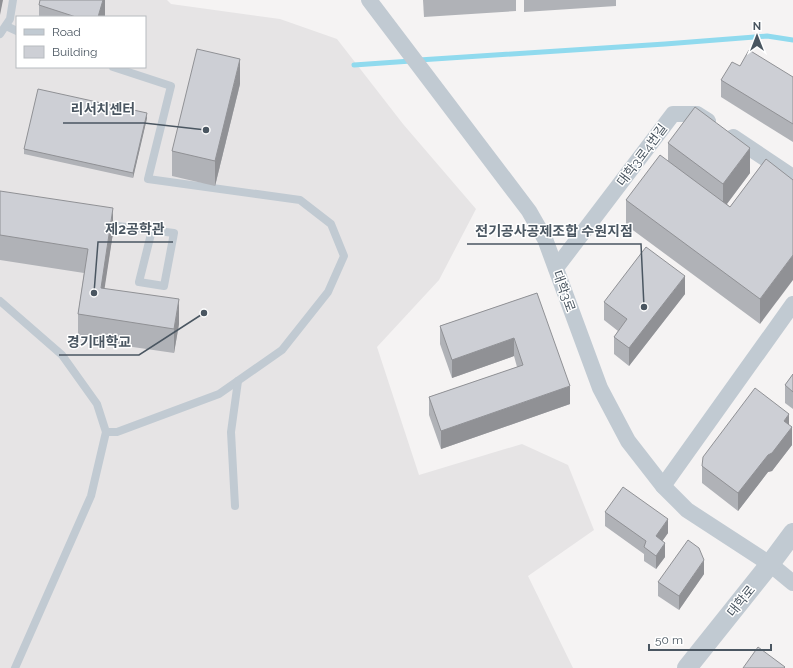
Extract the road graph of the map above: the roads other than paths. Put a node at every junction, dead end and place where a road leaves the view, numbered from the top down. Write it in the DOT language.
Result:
graph roads {
  1 [pos="13,0"];
  2 [pos="372,4"];
  3 [pos="6,26"];
  4 [pos="16,31"];
  5 [pos="0,34"];
  6 [pos="115,68"];
  7 [pos="793,177"];
  8 [pos="91,223"];
  9 [pos="152,230"];
  10 [pos="556,268"];
  11 [pos="0,301"];
  12 [pos="793,304"];
  13 [pos="238,381"];
  14 [pos="106,432"];
  15 [pos="663,486"];
  16 [pos="236,506"];
  17 [pos="793,532"];
  18 [pos="770,564"];
  19 [pos="793,583"];
  20 [pos="14,668"];
  21 [pos="687,668"];
  1 -- 3 [label="lane"];
  2 -- 10 [label="street, 대학3로"];
  3 -- 4 [label="lane"];
  3 -- 5 [label="lane"];
  6 -- 13 [label="lane"];
  7 -- 10 [label="street, 대학3로4번길"];
  8 -- 9 [label="lane"];
  9 -- 9 [label="lane"];
  10 -- 15 [label="street, 대학3로"];
  11 -- 14 [label="lane"];
  12 -- 15 [label="street"];
  13 -- 14 [label="lane"];
  13 -- 16 [label="lane"];
  14 -- 20 [label="lane"];
  15 -- 18 [label="street, 대학3로"];
  17 -- 18 [label="street, 대학로"];
  18 -- 19 [label="street, 대학3로"];
  18 -- 21 [label="street, 대학로"];
}
